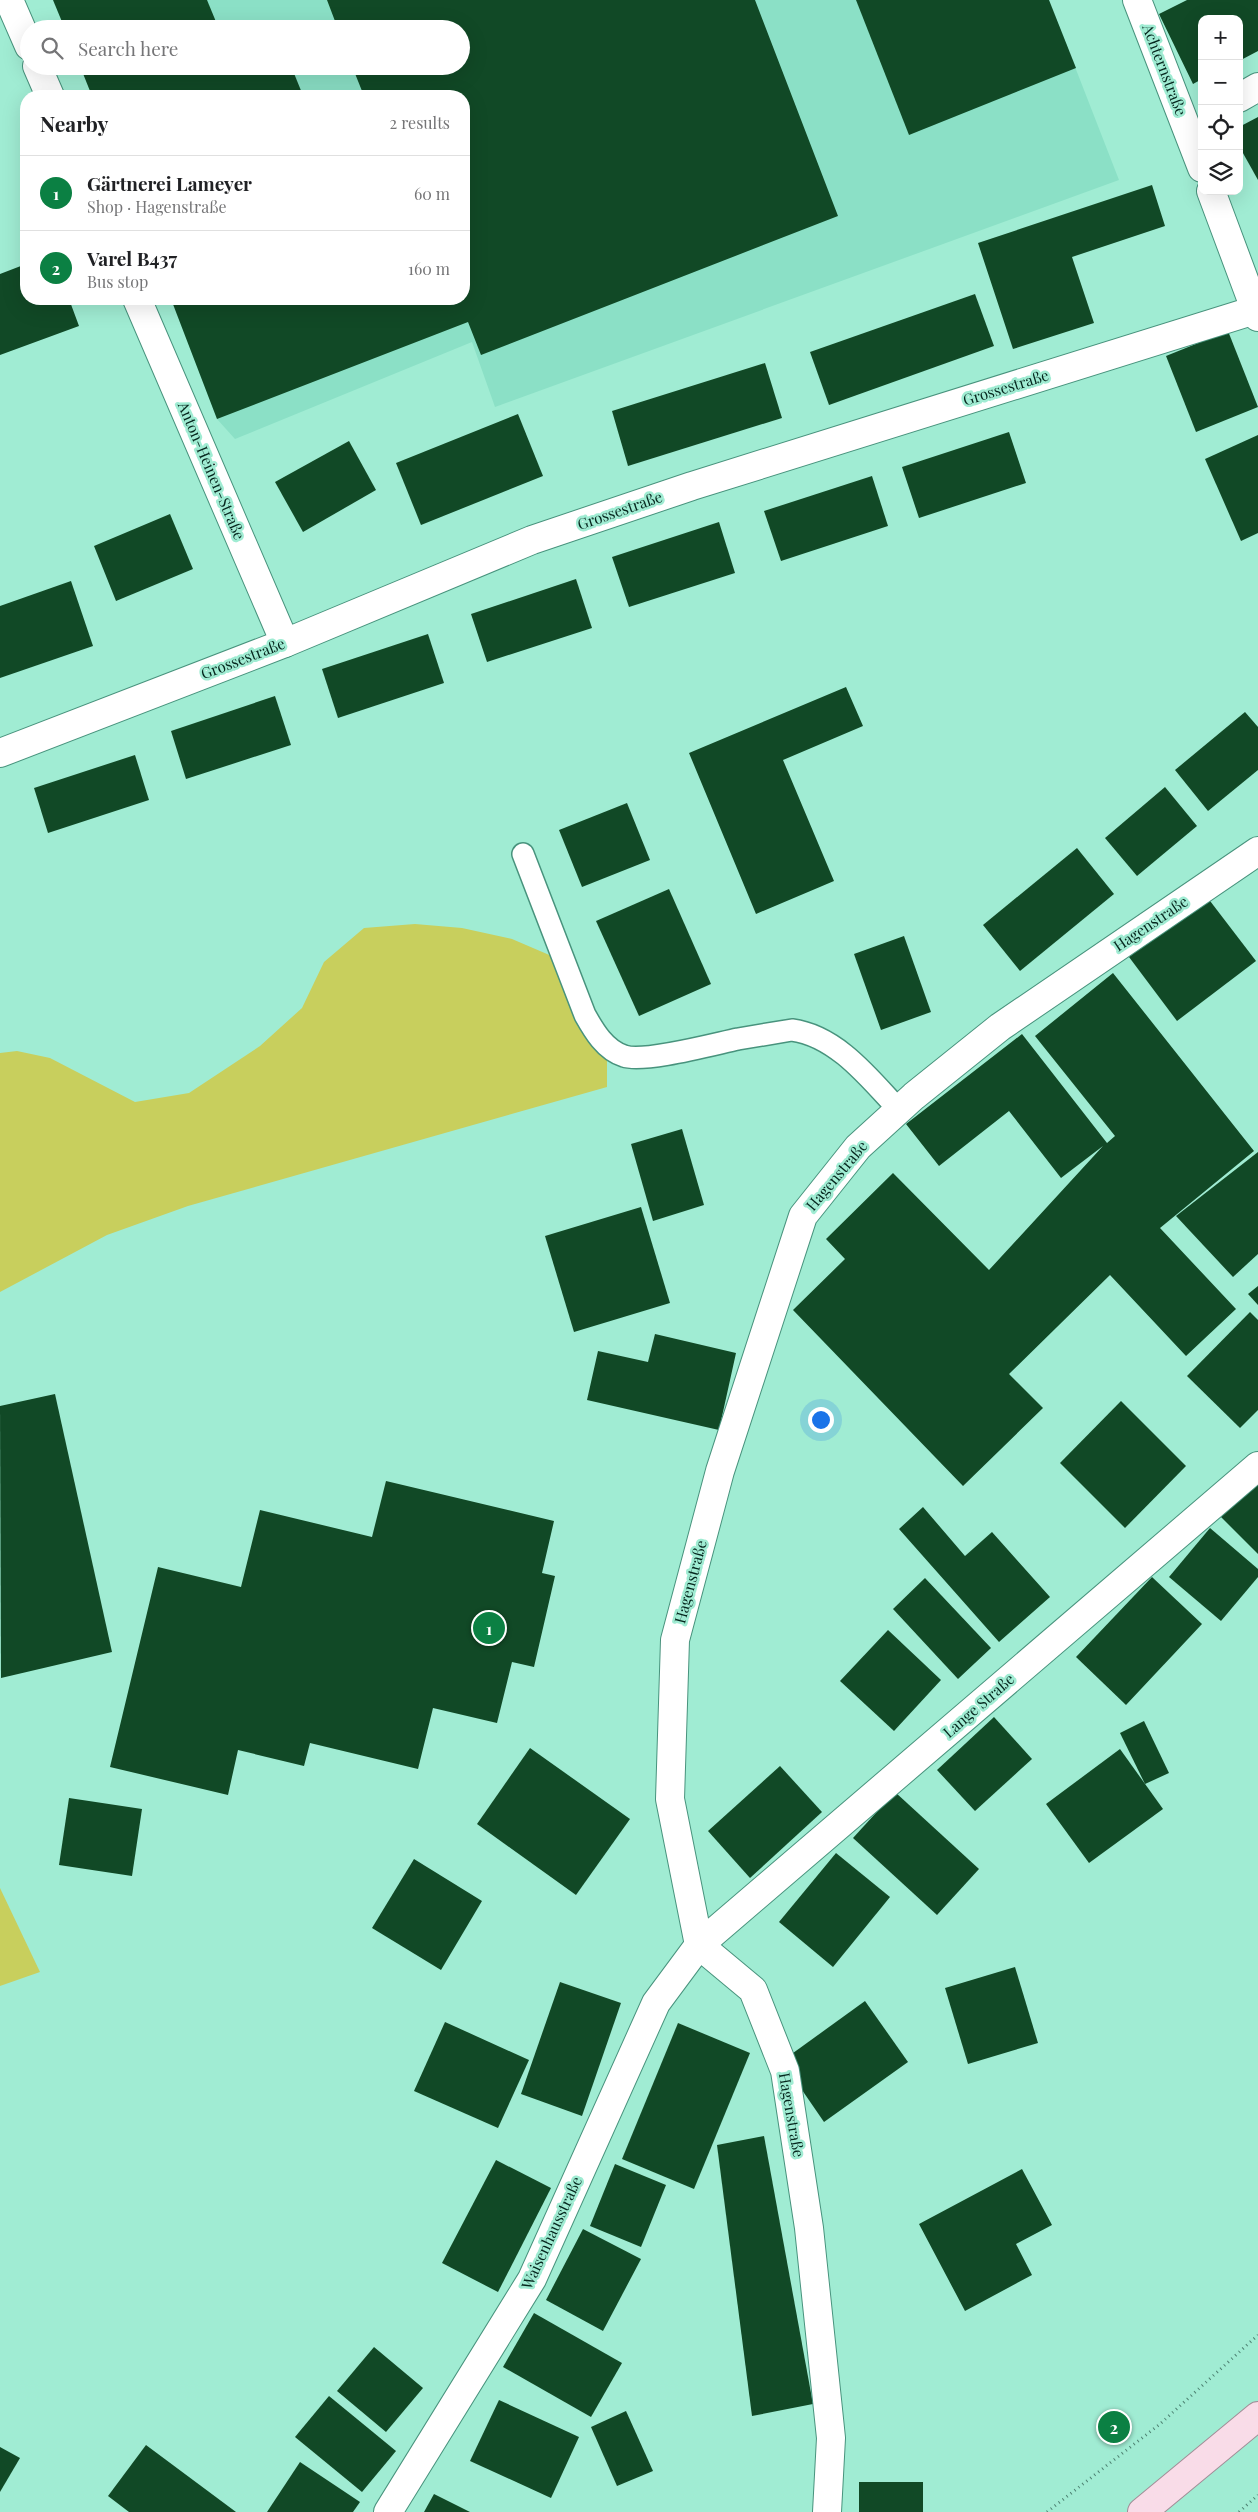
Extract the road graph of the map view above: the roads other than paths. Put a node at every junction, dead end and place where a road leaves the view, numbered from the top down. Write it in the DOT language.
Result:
graph roads {
  1 [pos="9,0"];
  2 [pos="1137,0"];
  3 [pos="20,25"];
  4 [pos="42,75"];
  5 [pos="1258,87"];
  6 [pos="48,90"];
  7 [pos="1243,96"];
  8 [pos="1194,124"];
  9 [pos="1199,150"];
  10 [pos="1213,195"];
  11 [pos="140,305"];
  12 [pos="1257,313"];
  13 [pos="284,643"];
  14 [pos="0,752"];
  15 [pos="1258,851"];
  16 [pos="523,854"];
  17 [pos="899,1110"];
  18 [pos="1258,1466"];
  19 [pos="699,1945"];
  20 [pos="1258,2416"];
  21 [pos="388,2512"];
  22 [pos="827,2512"];
  23 [pos="1142,2512"];
  1 -- 3 [label="street"];
  2 -- 8 [label="street, Achternstraße"];
  4 -- 6 [label="street"];
  5 -- 7 [label="street"];
  8 -- 9 [label="street, Achternstraße"];
  10 -- 12 [label="street"];
  11 -- 13 [label="street, Anton-Heinen-Straße"];
  12 -- 13 [label="street, Grossestraße"];
  13 -- 14 [label="street, Grossestraße"];
  15 -- 17 [label="street, Hagenstraße"];
  16 -- 17 [label="lane"];
  17 -- 19 [label="street, Hagenstraße"];
  18 -- 19 [label="street, Lange Straße"];
  19 -- 21 [label="street, Waisenhausstraße"];
  19 -- 22 [label="street, Hagenstraße"];
  20 -- 23 [label="main road"];
}
